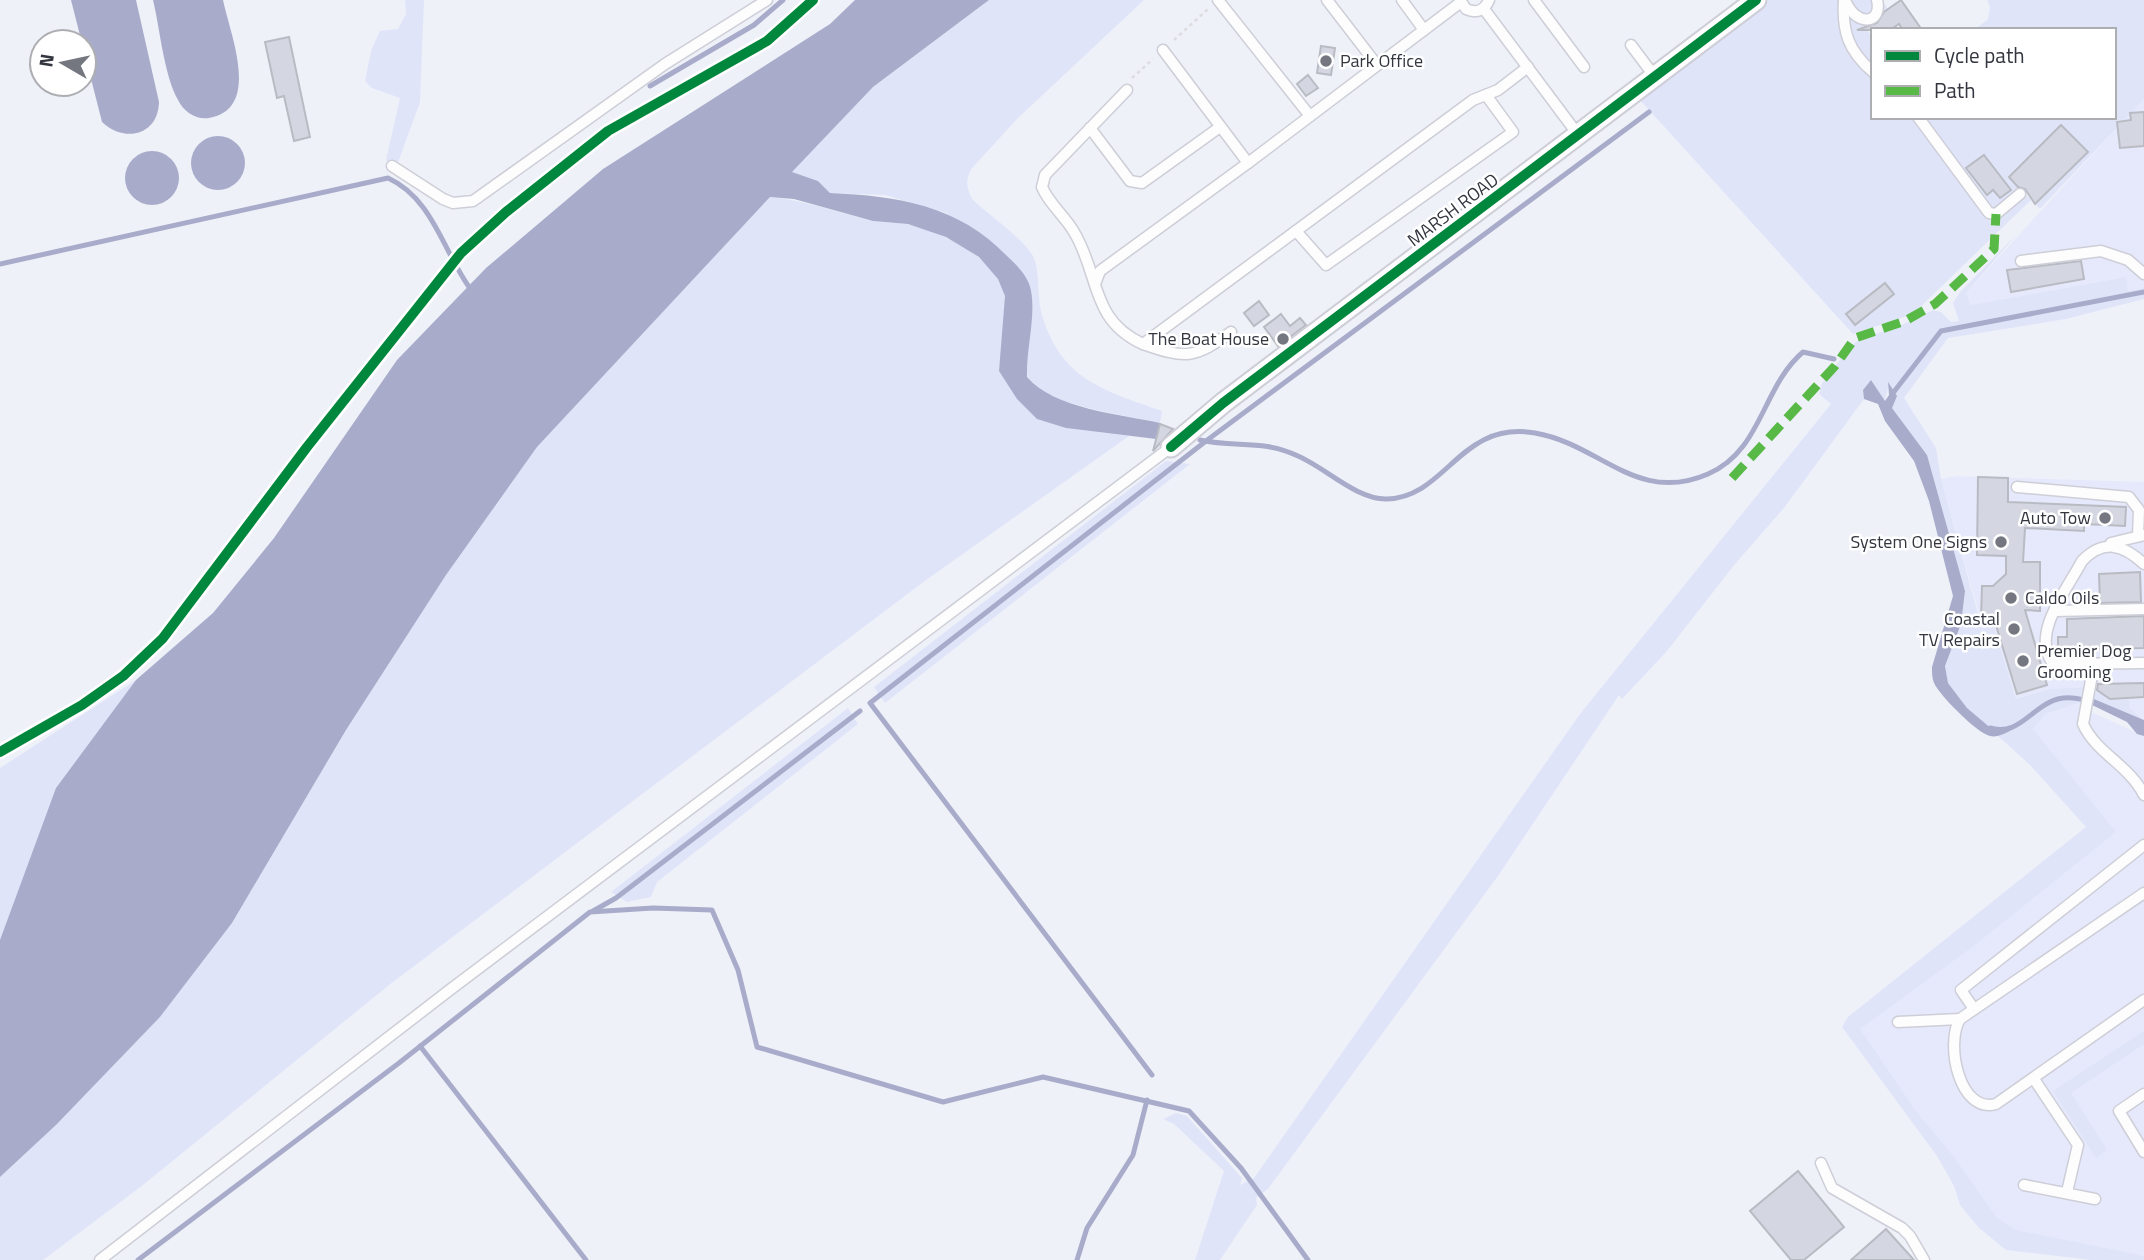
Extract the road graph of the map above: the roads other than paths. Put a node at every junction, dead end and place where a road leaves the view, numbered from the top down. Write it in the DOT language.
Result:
graph roads {
  1 [pos="767,0"];
  2 [pos="1219,0"];
  3 [pos="1327,0"];
  4 [pos="1402,0"];
  5 [pos="1534,0"];
  6 [pos="1756,0"];
  7 [pos="1844,0"];
  8 [pos="1877,0"];
  9 [pos="1461,1"];
  10 [pos="1486,4"];
  11 [pos="1424,30"];
  12 [pos="1631,45"];
  13 [pos="1163,50"];
  14 [pos="1377,65"];
  15 [pos="1528,67"];
  16 [pos="1584,67"];
  17 [pos="1871,70"];
  18 [pos="1655,77"];
  19 [pos="1127,90"];
  20 [pos="1486,95"];
  21 [pos="1310,116"];
  22 [pos="1919,119"];
  23 [pos="1220,127"];
  24 [pos="1090,128"];
  25 [pos="1579,136"];
  26 [pos="1248,163"];
  27 [pos="393,166"];
  28 [pos="2020,194"];
  29 [pos="1296,231"];
  30 [pos="2021,261"];
  31 [pos="2144,274"];
  32 [pos="1095,284"];
  33 [pos="1231,332"];
  34 [pos="1143,344"];
  35 [pos="1171,447"];
  36 [pos="2018,487"];
  37 [pos="2141,535"];
  38 [pos="2104,546"];
  39 [pos="2144,564"];
  40 [pos="2144,609"];
  41 [pos="2055,611"];
  42 [pos="2144,663"];
  43 [pos="2094,664"];
  44 [pos="2144,795"];
  45 [pos="2144,845"];
  46 [pos="2144,893"];
  47 [pos="2144,1000"];
  48 [pos="1974,1009"];
  49 [pos="1960,1019"];
  50 [pos="1898,1022"];
  51 [pos="2034,1079"];
  52 [pos="2144,1094"];
  53 [pos="2144,1152"];
  54 [pos="1821,1163"];
  55 [pos="2024,1185"];
  56 [pos="2067,1192"];
  57 [pos="2095,1199"];
  58 [pos="100,1260"];
  59 [pos="1924,1260"];
  1 -- 27 [label="lane"];
  2 -- 21 [label="lane"];
  3 -- 14 [label="lane"];
  4 -- 11 [label="lane"];
  5 -- 16 [label="lane"];
  6 -- 18 [label="street, MARSH ROAD"];
  7 -- 8 [label="lane"];
  7 -- 17 [label="lane"];
  9 -- 10 [label="lane"];
  9 -- 11 [label="lane"];
  10 -- 15 [label="lane"];
  11 -- 14 [label="lane"];
  12 -- 18 [label="lane"];
  13 -- 23 [label="lane"];
  14 -- 21 [label="lane"];
  15 -- 20 [label="lane"];
  15 -- 25 [label="lane"];
  18 -- 25 [label="street, MARSH ROAD"];
  19 -- 24 [label="lane"];
  20 -- 29 [label="lane"];
  20 -- 29 [label="lane"];
  21 -- 26 [label="lane"];
  22 -- 28 [label="lane"];
  23 -- 24 [label="lane"];
  23 -- 26 [label="lane"];
  24 -- 32 [label="lane"];
  25 -- 35 [label="street, MARSH ROAD"];
  26 -- 32 [label="lane"];
  29 -- 34 [label="lane"];
  30 -- 31 [label="lane"];
  32 -- 34 [label="lane"];
  33 -- 34 [label="lane"];
  35 -- 58 [label="lane"];
  36 -- 37 [label="lane"];
  37 -- 38 [label="lane"];
  38 -- 39 [label="lane"];
  38 -- 41 [label="lane"];
  40 -- 41 [label="lane"];
  41 -- 43 [label="lane"];
  42 -- 43 [label="lane"];
  43 -- 44 [label="lane"];
  45 -- 48 [label="lane"];
  46 -- 48 [label="lane"];
  47 -- 51 [label="lane"];
  48 -- 49 [label="lane"];
  49 -- 50 [label="lane"];
  49 -- 51 [label="lane"];
  51 -- 56 [label="lane"];
  52 -- 53 [label="lane"];
  54 -- 59 [label="lane"];
  55 -- 56 [label="lane"];
  56 -- 57 [label="lane"];
}
